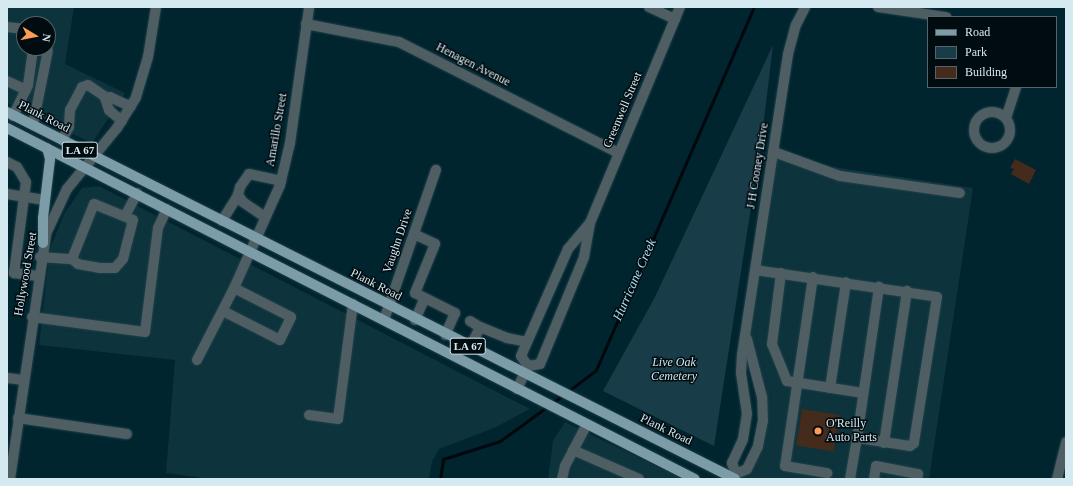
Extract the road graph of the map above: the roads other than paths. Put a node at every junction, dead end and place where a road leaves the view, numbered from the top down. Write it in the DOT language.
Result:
graph roads {
  1 [pos="156,7"];
  2 [pos="309,7"];
  3 [pos="649,7"];
  4 [pos="680,7"];
  5 [pos="804,7"];
  6 [pos="878,7"];
  7 [pos="939,16"];
  8 [pos="674,20"];
  9 [pos="306,24"];
  10 [pos="32,56"];
  11 [pos="47,56"];
  12 [pos="7,81"];
  13 [pos="1016,88"];
  14 [pos="26,90"];
  15 [pos="106,97"];
  16 [pos="131,108"];
  17 [pos="10,114"];
  18 [pos="1006,118"];
  19 [pos="122,121"];
  20 [pos="33,125"];
  21 [pos="7,128"];
  22 [pos="62,140"];
  23 [pos="47,148"];
  24 [pos="774,152"];
  25 [pos="619,153"];
  26 [pos="94,157"];
  27 [pos="7,162"];
  28 [pos="86,168"];
  29 [pos="436,170"];
  30 [pos="281,181"];
  31 [pos="137,193"];
  32 [pos="960,193"];
  33 [pos="7,194"];
  34 [pos="238,196"];
  35 [pos="25,197"];
  36 [pos="45,200"];
  37 [pos="167,209"];
  38 [pos="125,216"];
  39 [pos="265,217"];
  40 [pos="222,221"];
  41 [pos="590,223"];
  42 [pos="414,234"];
  43 [pos="256,239"];
  44 [pos="43,243"];
  45 [pos="250,252"];
  46 [pos="40,257"];
  47 [pos="72,259"];
  48 [pos="755,270"];
  49 [pos="781,273"];
  50 [pos="38,276"];
  51 [pos="813,277"];
  52 [pos="846,282"];
  53 [pos="879,287"];
  54 [pos="234,288"];
  55 [pos="907,291"];
  56 [pos="425,298"];
  57 [pos="353,304"];
  58 [pos="389,306"];
  59 [pos="223,311"];
  60 [pos="32,317"];
  61 [pos="384,320"];
  62 [pos="415,320"];
  63 [pos="470,321"];
  64 [pos="480,327"];
  65 [pos="746,331"];
  66 [pos="445,334"];
  67 [pos="527,342"];
  68 [pos="470,347"];
  69 [pos="197,360"];
  70 [pos="526,370"];
  71 [pos="7,378"];
  72 [pos="24,380"];
  73 [pos="797,383"];
  74 [pos="830,388"];
  75 [pos="517,389"];
  76 [pos="864,393"];
  77 [pos="309,416"];
  78 [pos="18,418"];
  79 [pos="587,424"];
  80 [pos="127,434"];
  81 [pos="857,438"];
  82 [pos="1066,442"];
  83 [pos="884,443"];
  84 [pos="573,450"];
  85 [pos="827,473"];
  86 [pos="803,474"];
  87 [pos="734,478"];
  88 [pos="10,479"];
  89 [pos="562,479"];
  90 [pos="639,479"];
  91 [pos="695,479"];
  92 [pos="850,479"];
  93 [pos="874,479"];
  94 [pos="917,479"];
  95 [pos="1057,479"];
  1 -- 16 [label="street, Hollywood Street"];
  2 -- 9 [label="street, Amarillo Street"];
  3 -- 8 [label="street"];
  4 -- 8 [label="street, Greenwell Street"];
  5 -- 24 [label="street, J H Cooney Drive"];
  6 -- 7 [label="street"];
  8 -- 25 [label="street, Greenwell Street"];
  9 -- 25 [label="street, Henagen Avenue"];
  9 -- 30 [label="street, Amarillo Street"];
  10 -- 14 [label="street"];
  11 -- 20 [label="street"];
  12 -- 14 [label="street"];
  13 -- 18 [label="street"];
  14 -- 17 [label="street"];
  15 -- 16 [label="street"];
  15 -- 19 [label="street"];
  15 -- 22 [label="street"];
  16 -- 19 [label="street, Hollywood Street"];
  17 -- 20 [label="main road, Plank Road / LA 67"];
  19 -- 26 [label="street, Hollywood Street"];
  20 -- 22 [label="main road, Plank Road / LA 67"];
  21 -- 23 [label="main road, LA 67"];
  22 -- 26 [label="main road, Plank Road / LA 67"];
  23 -- 28 [label="main road, LA 67"];
  23 -- 36 [label="main road"];
  24 -- 32 [label="street"];
  24 -- 48 [label="street, J H Cooney Drive"];
  25 -- 41 [label="street, Greenwell Street"];
  26 -- 28 [label="street, Hollywood Street"];
  26 -- 40 [label="main road, Plank Road / LA 67"];
  27 -- 35 [label="street"];
  28 -- 31 [label="main road, LA 67"];
  28 -- 44 [label="street, Hollywood Street"];
  29 -- 42 [label="street, Vaughn Drive"];
  30 -- 34 [label="street"];
  30 -- 39 [label="street, Amarillo Street"];
  31 -- 37 [label="main road, LA 67"];
  31 -- 38 [label="street"];
  33 -- 35 [label="street"];
  34 -- 39 [label="street"];
  34 -- 40 [label="street"];
  35 -- 36 [label="street"];
  35 -- 50 [label="street"];
  36 -- 44 [label="main road"];
  37 -- 45 [label="main road, LA 67"];
  37 -- 60 [label="street"];
  38 -- 47 [label="street"];
  38 -- 47 [label="street"];
  39 -- 43 [label="street, Amarillo Street"];
  40 -- 43 [label="main road, Plank Road / LA 67"];
  41 -- 67 [label="street, Greenwell Street"];
  41 -- 70 [label="street, Greenwell Street"];
  42 -- 56 [label="street"];
  42 -- 58 [label="street, Vaughn Drive"];
  43 -- 45 [label="street, Amarillo Street"];
  43 -- 58 [label="main road, Plank Road / LA 67"];
  44 -- 46 [label="street, Hollywood Street"];
  45 -- 54 [label="street, Amarillo Street"];
  45 -- 57 [label="main road, LA 67"];
  46 -- 47 [label="street"];
  46 -- 50 [label="street, Hollywood Street"];
  48 -- 49 [label="street"];
  48 -- 65 [label="street, J H Cooney Drive"];
  49 -- 51 [label="street"];
  49 -- 73 [label="street"];
  50 -- 60 [label="street, Hollywood Street"];
  51 -- 52 [label="street"];
  51 -- 73 [label="street"];
  52 -- 53 [label="street"];
  52 -- 74 [label="street"];
  53 -- 55 [label="street"];
  53 -- 76 [label="street"];
  54 -- 59 [label="street, Amarillo Street"];
  54 -- 59 [label="street"];
  55 -- 83 [label="street"];
  55 -- 83 [label="street"];
  56 -- 62 [label="street"];
  56 -- 66 [label="street"];
  57 -- 61 [label="main road, LA 67"];
  57 -- 77 [label="street"];
  58 -- 61 [label="street, Vaughn Drive"];
  58 -- 62 [label="main road, Plank Road / LA 67"];
  59 -- 69 [label="street, Amarillo Street"];
  60 -- 72 [label="street, Hollywood Street"];
  61 -- 75 [label="main road, LA 67"];
  62 -- 66 [label="main road, Plank Road / LA 67"];
  63 -- 64 [label="street"];
  64 -- 67 [label="street"];
  64 -- 68 [label="street"];
  65 -- 87 [label="street, J H Cooney Drive"];
  65 -- 87 [label="street, J H Cooney Drive"];
  66 -- 68 [label="main road, Plank Road / LA 67"];
  67 -- 70 [label="street, Greenwell Street"];
  68 -- 70 [label="main road, Plank Road / LA 67"];
  70 -- 75 [label="street"];
  70 -- 87 [label="main road, Plank Road / LA 67"];
  71 -- 72 [label="street"];
  72 -- 78 [label="street, Hollywood Street"];
  73 -- 74 [label="street"];
  73 -- 86 [label="street"];
  74 -- 76 [label="street"];
  75 -- 79 [label="main road, LA 67"];
  76 -- 81 [label="street"];
  78 -- 80 [label="street"];
  78 -- 88 [label="street, Hollywood Street"];
  79 -- 84 [label="street"];
  79 -- 91 [label="main road, LA 67"];
  81 -- 83 [label="street"];
  81 -- 92 [label="street"];
  82 -- 95 [label="street"];
  84 -- 89 [label="street"];
  84 -- 90 [label="street"];
  85 -- 86 [label="street"];
  93 -- 94 [label="street"];
}
